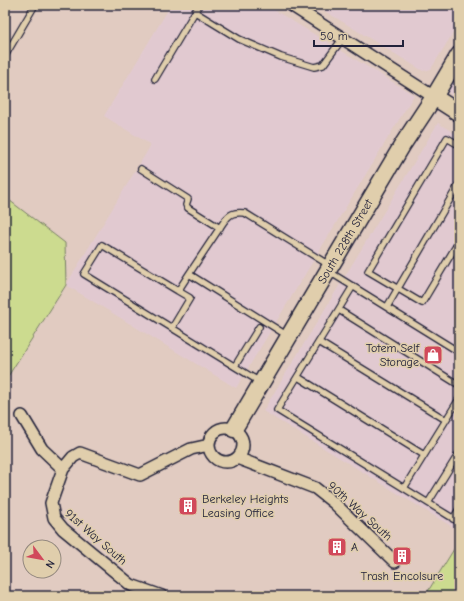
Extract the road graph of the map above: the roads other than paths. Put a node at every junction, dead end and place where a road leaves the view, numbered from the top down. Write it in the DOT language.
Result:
graph roads {
  1 [pos="35,5"];
  2 [pos="200,5"];
  3 [pos="291,5"];
  4 [pos="195,12"];
  5 [pos="343,38"];
  6 [pos="5,56"];
  7 [pos="458,60"];
  8 [pos="154,79"];
  9 [pos="434,97"];
  10 [pos="459,113"];
  11 [pos="459,145"];
  12 [pos="141,169"];
  13 [pos="459,184"];
  14 [pos="220,228"];
  15 [pos="459,241"];
  16 [pos="330,268"];
  17 [pos="189,274"];
  18 [pos="354,286"];
  19 [pos="397,288"];
  20 [pos="178,291"];
  21 [pos="386,307"];
  22 [pos="339,310"];
  23 [pos="259,327"];
  24 [pos="172,328"];
  25 [pos="289,337"];
  26 [pos="319,342"];
  27 [pos="459,352"];
  28 [pos="234,366"];
  29 [pos="298,377"];
  30 [pos="261,383"];
  31 [pos="459,385"];
  32 [pos="459,399"];
  33 [pos="22,416"];
  34 [pos="446,420"];
  35 [pos="234,429"];
  36 [pos="209,445"];
  37 [pos="459,453"];
  38 [pos="424,455"];
  39 [pos="237,458"];
  40 [pos="63,469"];
  41 [pos="404,488"];
  42 [pos="428,503"];
  43 [pos="459,509"];
  44 [pos="453,519"];
  45 [pos="459,522"];
  46 [pos="396,562"];
  47 [pos="162,596"];
  1 -- 6 [label="lane"];
  2 -- 4 [label="lane"];
  3 -- 5 [label="street"];
  4 -- 5 [label="lane"];
  4 -- 8 [label="lane"];
  5 -- 9 [label="street"];
  7 -- 9 [label="street, South 228th Street"];
  9 -- 10 [label="street"];
  9 -- 16 [label="street, South 228th Street"];
  11 -- 19 [label="lane"];
  12 -- 14 [label="lane"];
  13 -- 19 [label="lane"];
  14 -- 16 [label="lane"];
  14 -- 17 [label="lane"];
  15 -- 19 [label="lane"];
  16 -- 18 [label="lane"];
  16 -- 25 [label="street, South 228th Street"];
  17 -- 20 [label="lane"];
  17 -- 25 [label="lane"];
  18 -- 21 [label="lane"];
  18 -- 22 [label="lane"];
  19 -- 21 [label="lane"];
  20 -- 24 [label="lane"];
  20 -- 24 [label="lane"];
  21 -- 27 [label="lane"];
  22 -- 26 [label="lane"];
  22 -- 31 [label="lane"];
  23 -- 28 [label="lane"];
  24 -- 28 [label="lane"];
  25 -- 30 [label="street, South 228th Street"];
  26 -- 29 [label="lane"];
  26 -- 34 [label="lane"];
  28 -- 30 [label="lane"];
  29 -- 38 [label="lane"];
  29 -- 41 [label="lane"];
  30 -- 35 [label="street, South 228th Street"];
  32 -- 34 [label="lane"];
  33 -- 40 [label="street"];
  34 -- 38 [label="lane"];
  35 -- 36 [label="street"];
  35 -- 39 [label="street"];
  36 -- 39 [label="street"];
  36 -- 40 [label="street"];
  37 -- 42 [label="lane"];
  38 -- 41 [label="lane"];
  39 -- 46 [label="street, 90th Way South"];
  40 -- 47 [label="street, 91st Way South"];
  41 -- 42 [label="lane"];
  42 -- 44 [label="lane"];
  43 -- 44 [label="lane"];
  44 -- 45 [label="lane"];
}
